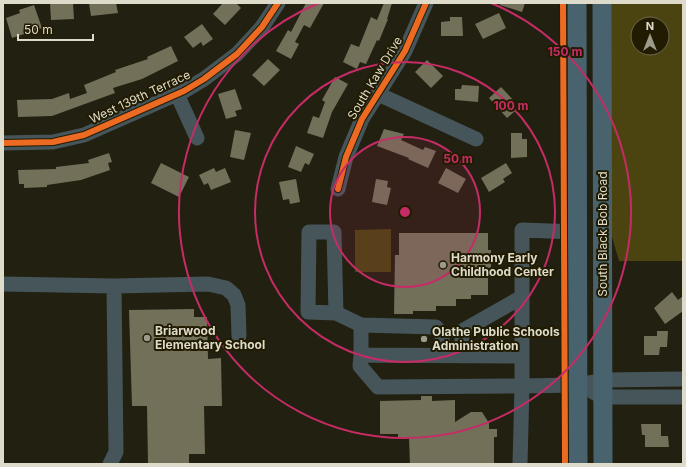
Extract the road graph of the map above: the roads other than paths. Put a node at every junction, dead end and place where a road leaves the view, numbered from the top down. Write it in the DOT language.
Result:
graph roads {
  1 [pos="278,3"];
  2 [pos="426,3"];
  3 [pos="577,3"];
  4 [pos="602,3"];
  5 [pos="176,94"];
  6 [pos="378,94"];
  7 [pos="197,138"];
  8 [pos="476,139"];
  9 [pos="3,143"];
  10 [pos="338,189"];
  11 [pos="576,232"];
  12 [pos="3,284"];
  13 [pos="114,286"];
  14 [pos="522,297"];
  15 [pos="336,313"];
  16 [pos="361,325"];
  17 [pos="239,336"];
  18 [pos="361,356"];
  19 [pos="443,356"];
  20 [pos="462,356"];
  21 [pos="522,356"];
  22 [pos="683,379"];
  23 [pos="577,385"];
  24 [pos="522,386"];
  25 [pos="603,388"];
  26 [pos="683,397"];
  27 [pos="110,464"];
  28 [pos="520,464"];
  29 [pos="578,464"];
  30 [pos="603,464"];
  1 -- 5 [label="street, West 139th Terrace"];
  2 -- 6 [label="street, South Kaw Drive"];
  3 -- 11 [label="main road"];
  4 -- 25 [label="main road, South Black Bob Road"];
  5 -- 7 [label="street, West 139th Terrace"];
  5 -- 9 [label="street, West 139th Terrace"];
  6 -- 8 [label="street"];
  6 -- 10 [label="street, South Kaw Drive"];
  11 -- 14 [label="street"];
  11 -- 23 [label="main road"];
  12 -- 13 [label="street"];
  13 -- 17 [label="street"];
  13 -- 27 [label="street"];
  14 -- 20 [label="street"];
  14 -- 21 [label="street"];
  15 -- 15 [label="street"];
  15 -- 16 [label="street"];
  16 -- 18 [label="street"];
  16 -- 19 [label="street"];
  18 -- 19 [label="street"];
  18 -- 24 [label="street"];
  19 -- 20 [label="street"];
  20 -- 21 [label="street"];
  21 -- 24 [label="street"];
  22 -- 25 [label="street"];
  23 -- 24 [label="street"];
  23 -- 25 [label="street"];
  23 -- 29 [label="main road"];
  24 -- 28 [label="street"];
  25 -- 26 [label="street"];
  25 -- 30 [label="main road, South Black Bob Road"];
}
